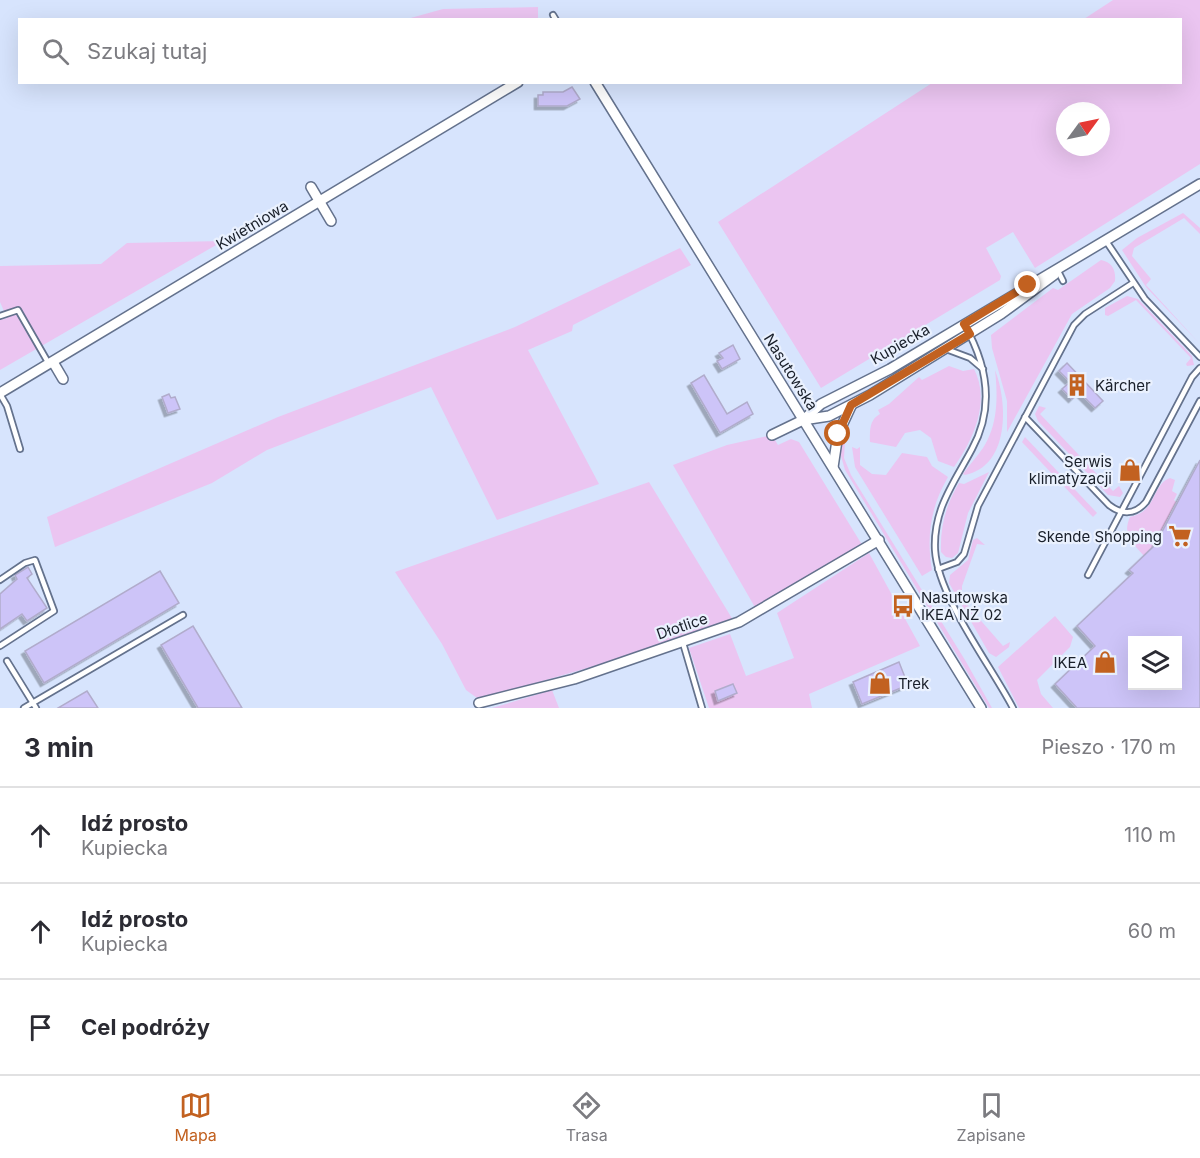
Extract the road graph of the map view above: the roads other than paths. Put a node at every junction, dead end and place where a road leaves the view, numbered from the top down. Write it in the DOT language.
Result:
graph roads {
  1 [pos="515,84"];
  2 [pos="596,84"];
  3 [pos="1200,184"];
  4 [pos="311,187"];
  5 [pos="319,202"];
  6 [pos="331,221"];
  7 [pos="1106,241"];
  8 [pos="1058,271"];
  9 [pos="1064,281"];
  10 [pos="1132,283"];
  11 [pos="1,315"];
  12 [pos="964,324"];
  13 [pos="970,334"];
  14 [pos="946,349"];
  15 [pos="1200,357"];
  16 [pos="51,363"];
  17 [pos="1200,368"];
  18 [pos="984,370"];
  19 [pos="63,380"];
  20 [pos="0,394"];
  21 [pos="1200,401"];
  22 [pos="851,405"];
  23 [pos="1025,417"];
  24 [pos="803,420"];
  25 [pos="772,435"];
  26 [pos="20,449"];
  27 [pos="833,466"];
  28 [pos="1121,512"];
  29 [pos="879,540"];
  30 [pos="938,569"];
  31 [pos="1088,575"];
  32 [pos="0,580"];
  33 [pos="183,615"];
  34 [pos="683,643"];
  35 [pos="0,646"];
  36 [pos="7,661"];
  37 [pos="479,703"];
  38 [pos="34,706"];
  39 [pos="24,708"];
  40 [pos="702,708"];
  41 [pos="981,708"];
  42 [pos="1013,708"];
  1 -- 5 [label="street, Kwietniowa"];
  2 -- 24 [label="street, Nasutowska"];
  3 -- 7 [label="street, Kupiecka"];
  4 -- 5 [label="street"];
  5 -- 6 [label="street"];
  5 -- 16 [label="street, Kwietniowa"];
  7 -- 8 [label="street, Kupiecka"];
  7 -- 10 [label="lane"];
  8 -- 9 [label="lane"];
  8 -- 12 [label="street, Kupiecka"];
  8 -- 13 [label="street, Kupiecka"];
  10 -- 15 [label="lane"];
  10 -- 23 [label="lane"];
  11 -- 16 [label="lane"];
  12 -- 13 [label="lane"];
  12 -- 24 [label="street, Kupiecka"];
  13 -- 14 [label="street, Kupiecka"];
  13 -- 18 [label="lane"];
  14 -- 18 [label="lane"];
  14 -- 22 [label="street, Kupiecka"];
  16 -- 19 [label="street"];
  16 -- 20 [label="street, Kwietniowa"];
  17 -- 28 [label="lane"];
  18 -- 30 [label="lane"];
  20 -- 26 [label="lane"];
  21 -- 28 [label="lane"];
  22 -- 24 [label="street, Kupiecka"];
  22 -- 27 [label="street"];
  23 -- 28 [label="lane"];
  23 -- 30 [label="lane"];
  24 -- 25 [label="street"];
  24 -- 27 [label="street, Nasutowska"];
  27 -- 29 [label="street, Nasutowska"];
  28 -- 31 [label="lane"];
  29 -- 34 [label="street, Dłotlice"];
  29 -- 41 [label="street, Nasutowska"];
  30 -- 42 [label="lane"];
  32 -- 35 [label="lane"];
  33 -- 38 [label="lane"];
  34 -- 37 [label="street, Dłotlice"];
  34 -- 40 [label="lane"];
  36 -- 38 [label="lane"];
  38 -- 39 [label="lane"];
}
